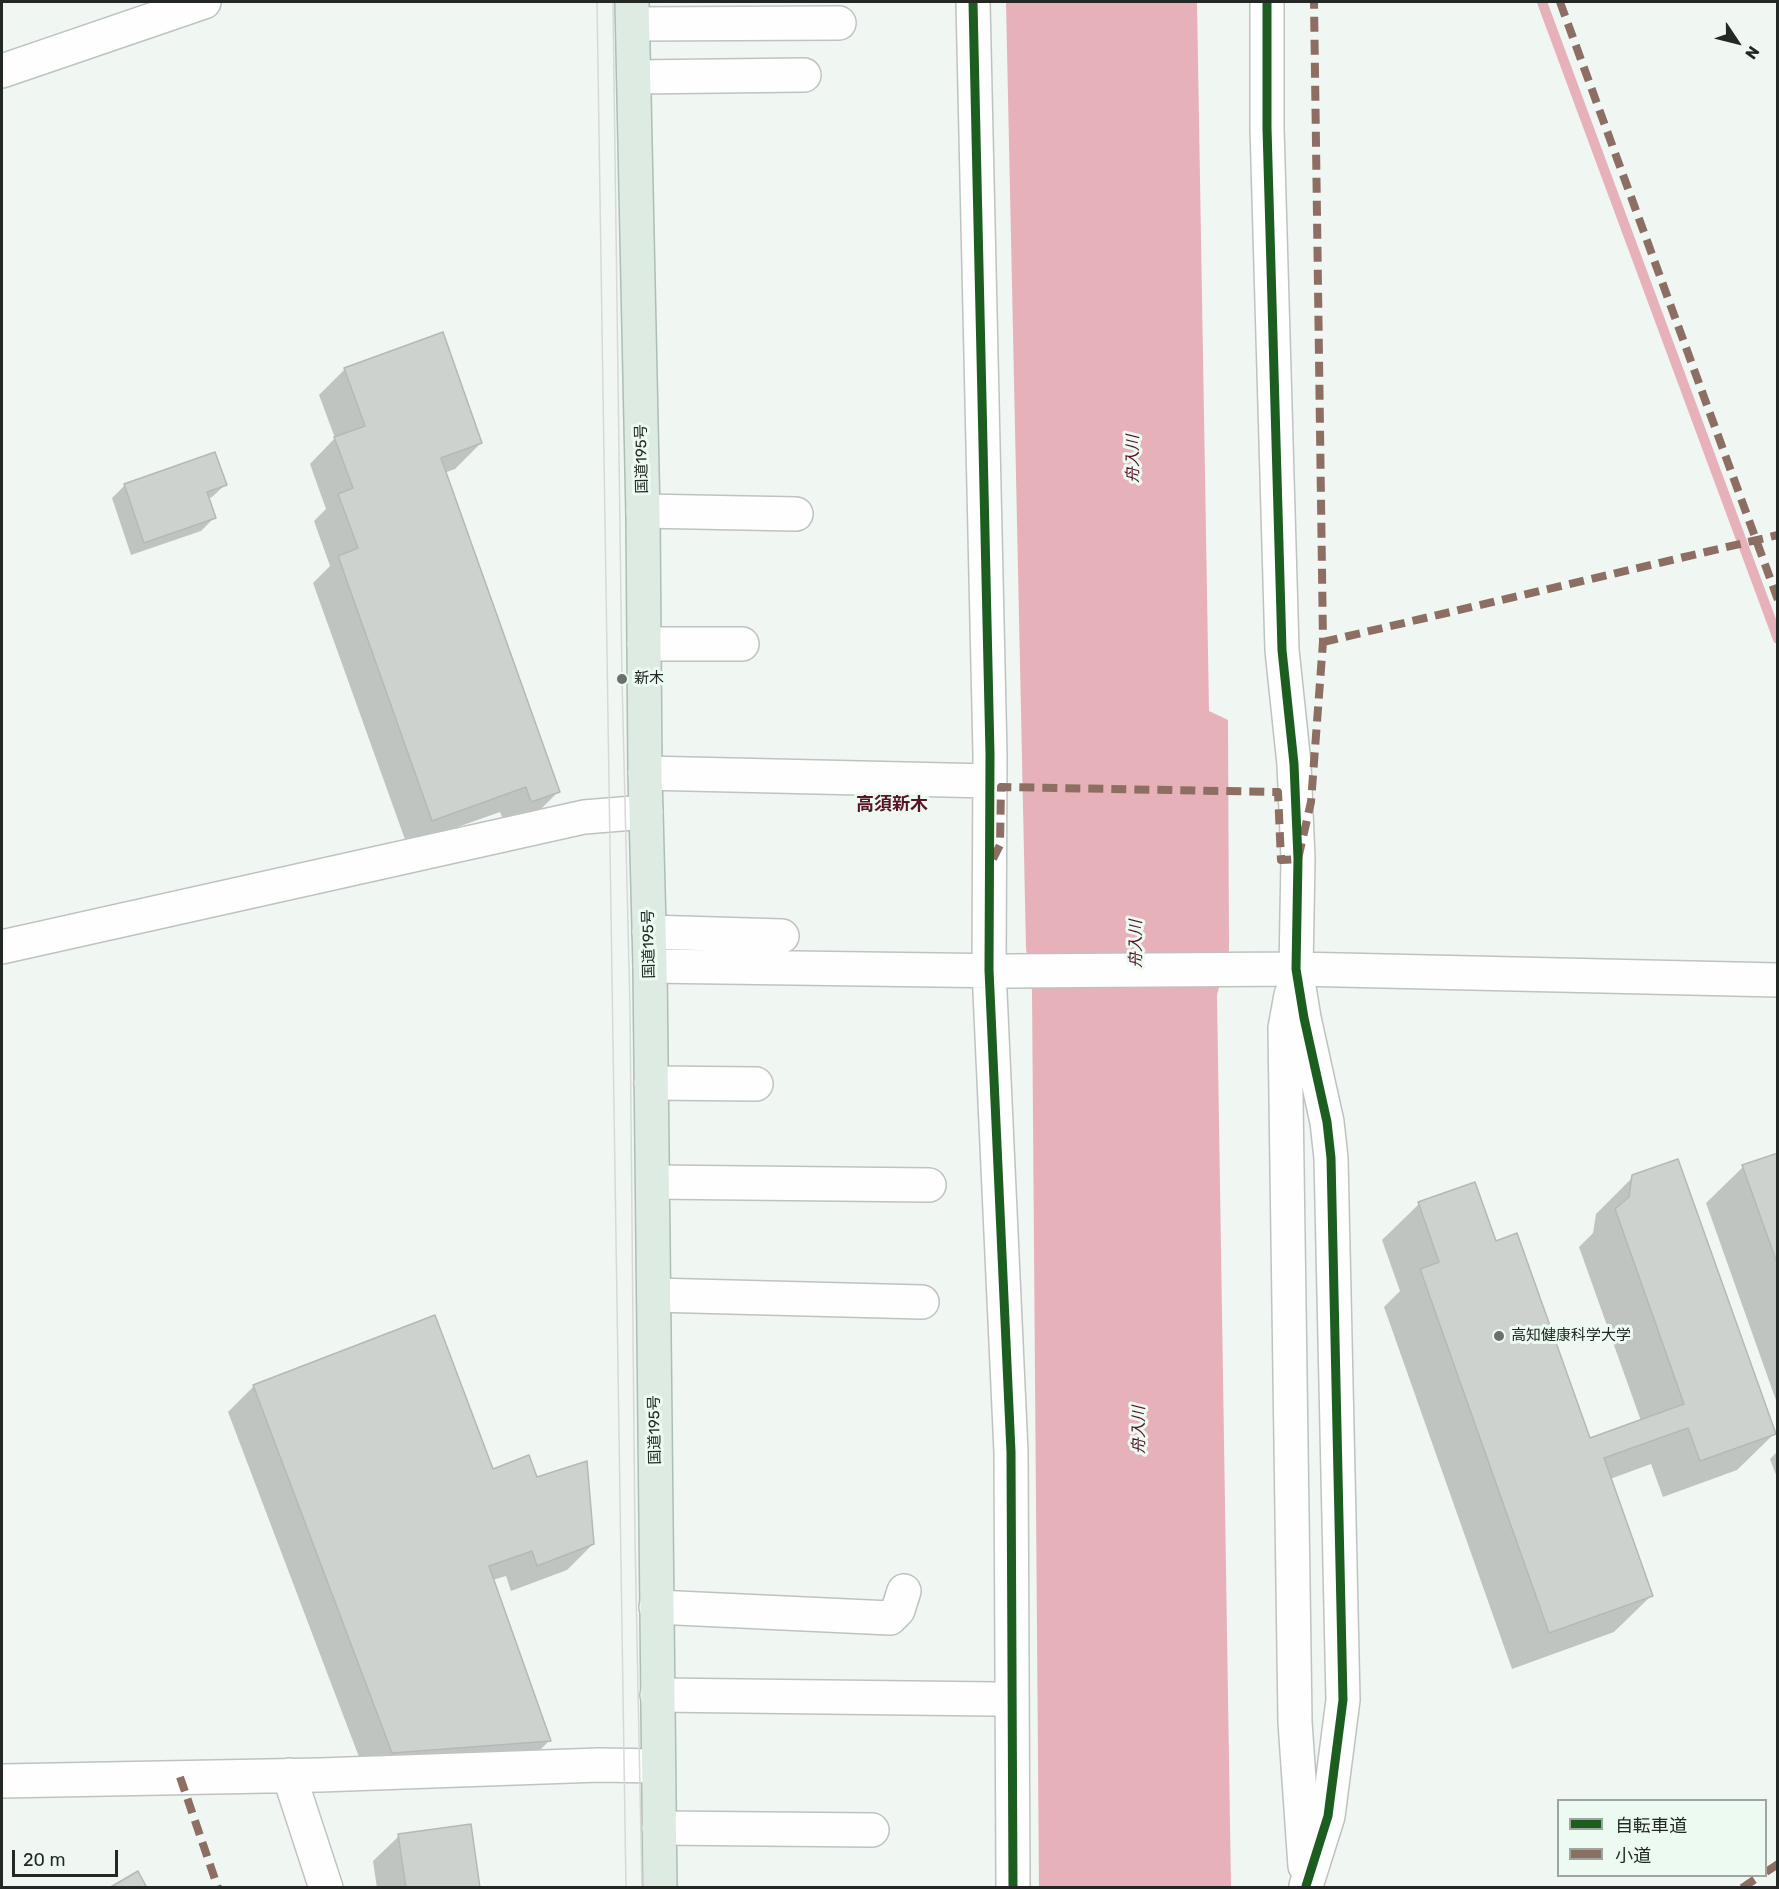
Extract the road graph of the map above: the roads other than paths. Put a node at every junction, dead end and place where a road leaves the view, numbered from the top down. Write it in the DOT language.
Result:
graph roads {
  1 [pos="204,2"];
  2 [pos="973,2"];
  3 [pos="1267,2"];
  4 [pos="633,13"];
  5 [pos="839,23"];
  6 [pos="2,71"];
  7 [pos="804,75"];
  8 [pos="634,77"];
  9 [pos="643,511"];
  10 [pos="796,514"];
  11 [pos="644,644"];
  12 [pos="742,644"];
  13 [pos="645,773"];
  14 [pos="990,781"];
  15 [pos="646,812"];
  16 [pos="649,933"];
  17 [pos="782,936"];
  18 [pos="2,947"];
  19 [pos="650,966"];
  20 [pos="1287,969"];
  21 [pos="999,971"];
  22 [pos="1778,980"];
  23 [pos="651,1092"];
  24 [pos="755,1093"];
  25 [pos="653,1182"];
  26 [pos="929,1185"];
  27 [pos="654,1295"];
  28 [pos="922,1302"];
  29 [pos="904,1591"];
  30 [pos="656,1607"];
  31 [pos="657,1695"];
  32 [pos="994,1699"];
  33 [pos="658,1766"];
  34 [pos="289,1775"];
  35 [pos="2,1781"];
  36 [pos="659,1828"];
  37 [pos="872,1830"];
  38 [pos="326,1887"];
  39 [pos="660,1887"];
  40 [pos="1013,1887"];
  41 [pos="1307,1887"];
  1 -- 6 [label="street"];
  2 -- 14 [label="street"];
  3 -- 20 [label="street"];
  4 -- 5 [label="street"];
  4 -- 8 [label="highway, 国道195号"];
  7 -- 8 [label="street"];
  8 -- 9 [label="highway, 国道195号"];
  9 -- 10 [label="street"];
  9 -- 11 [label="highway, 国道195号"];
  11 -- 12 [label="street"];
  11 -- 13 [label="highway, 国道195号"];
  13 -- 14 [label="street"];
  13 -- 15 [label="highway, 国道195号"];
  14 -- 21 [label="street"];
  15 -- 16 [label="highway, 国道195号"];
  15 -- 18 [label="street"];
  16 -- 17 [label="street"];
  16 -- 19 [label="highway, 国道195号"];
  19 -- 21 [label="street"];
  19 -- 23 [label="highway, 国道195号"];
  20 -- 21 [label="street"];
  20 -- 22 [label="street"];
  20 -- 41 [label="street"];
  20 -- 41 [label="street"];
  21 -- 40 [label="street"];
  23 -- 24 [label="street"];
  23 -- 25 [label="highway, 国道195号"];
  25 -- 26 [label="street"];
  25 -- 27 [label="highway, 国道195号"];
  27 -- 28 [label="street"];
  27 -- 30 [label="highway, 国道195号"];
  29 -- 30 [label="street"];
  30 -- 31 [label="highway, 国道195号"];
  31 -- 32 [label="street"];
  31 -- 33 [label="highway, 国道195号"];
  33 -- 34 [label="street"];
  33 -- 36 [label="highway, 国道195号"];
  34 -- 35 [label="street"];
  34 -- 38 [label="street"];
  36 -- 37 [label="street"];
  36 -- 39 [label="highway, 国道195号"];
}
